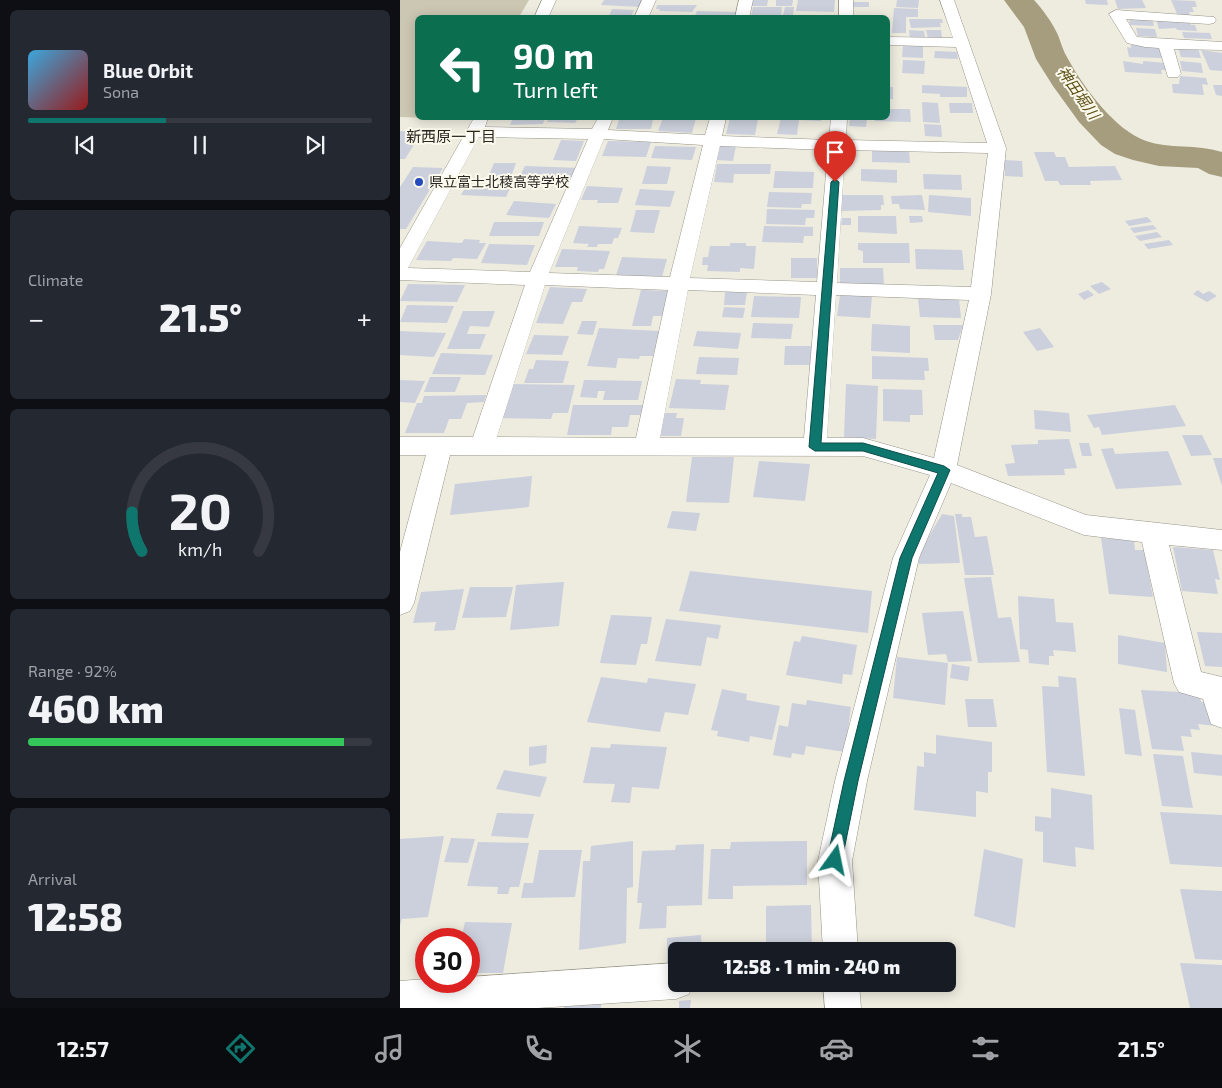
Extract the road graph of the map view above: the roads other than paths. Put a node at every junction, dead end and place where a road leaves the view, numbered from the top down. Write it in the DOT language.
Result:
graph roads {
  1 [pos="550,0"];
  2 [pos="649,0"];
  3 [pos="746,0"];
  4 [pos="846,0"];
  5 [pos="947,0"];
  6 [pos="542,15"];
  7 [pos="642,15"];
  8 [pos="743,15"];
  9 [pos="846,15"];
  10 [pos="1222,39"];
  11 [pos="890,41"];
  12 [pos="960,43"];
  13 [pos="1165,44"];
  14 [pos="1222,46"];
  15 [pos="1174,74"];
  16 [pos="718,120"];
  17 [pos="840,120"];
  18 [pos="478,125"];
  19 [pos="602,126"];
  20 [pos="713,141"];
  21 [pos="837,146"];
  22 [pos="997,148"];
  23 [pos="400,266"];
  24 [pos="400,274"];
  25 [pos="537,278"];
  26 [pos="680,283"];
  27 [pos="828,290"];
  28 [pos="981,294"];
  29 [pos="400,446"];
  30 [pos="440,446"];
  31 [pos="482,446"];
  32 [pos="646,447"];
  33 [pos="815,447"];
  34 [pos="944,470"];
  35 [pos="1153,532"];
  36 [pos="1222,540"];
  37 [pos="400,603"];
  38 [pos="1222,714"];
  39 [pos="840,942"];
  40 [pos="668,984"];
  41 [pos="842,992"];
  42 [pos="618,997"];
  43 [pos="400,1000"];
  44 [pos="843,1008"];
  1 -- 6 [label="street"];
  2 -- 7 [label="street"];
  3 -- 8 [label="street"];
  4 -- 9 [label="street"];
  5 -- 12 [label="street"];
  10 -- 13 [label="street"];
  11 -- 12 [label="street"];
  12 -- 22 [label="street"];
  13 -- 14 [label="street"];
  13 -- 15 [label="street"];
  16 -- 20 [label="street"];
  17 -- 21 [label="street"];
  18 -- 19 [label="street"];
  18 -- 23 [label="street"];
  19 -- 20 [label="street"];
  19 -- 25 [label="street"];
  20 -- 21 [label="street"];
  20 -- 26 [label="street"];
  21 -- 22 [label="street"];
  21 -- 27 [label="street"];
  22 -- 28 [label="street"];
  24 -- 25 [label="street"];
  25 -- 26 [label="street"];
  25 -- 31 [label="street"];
  26 -- 27 [label="street"];
  26 -- 32 [label="street"];
  27 -- 28 [label="street"];
  27 -- 33 [label="street"];
  28 -- 34 [label="street"];
  29 -- 30 [label="street"];
  30 -- 31 [label="street"];
  30 -- 37 [label="street"];
  31 -- 32 [label="street"];
  32 -- 33 [label="street"];
  33 -- 34 [label="street"];
  34 -- 35 [label="street"];
  34 -- 39 [label="street"];
  35 -- 36 [label="street"];
  35 -- 38 [label="street"];
  40 -- 42 [label="street"];
  41 -- 44 [label="street"];
  42 -- 43 [label="street"];
}
